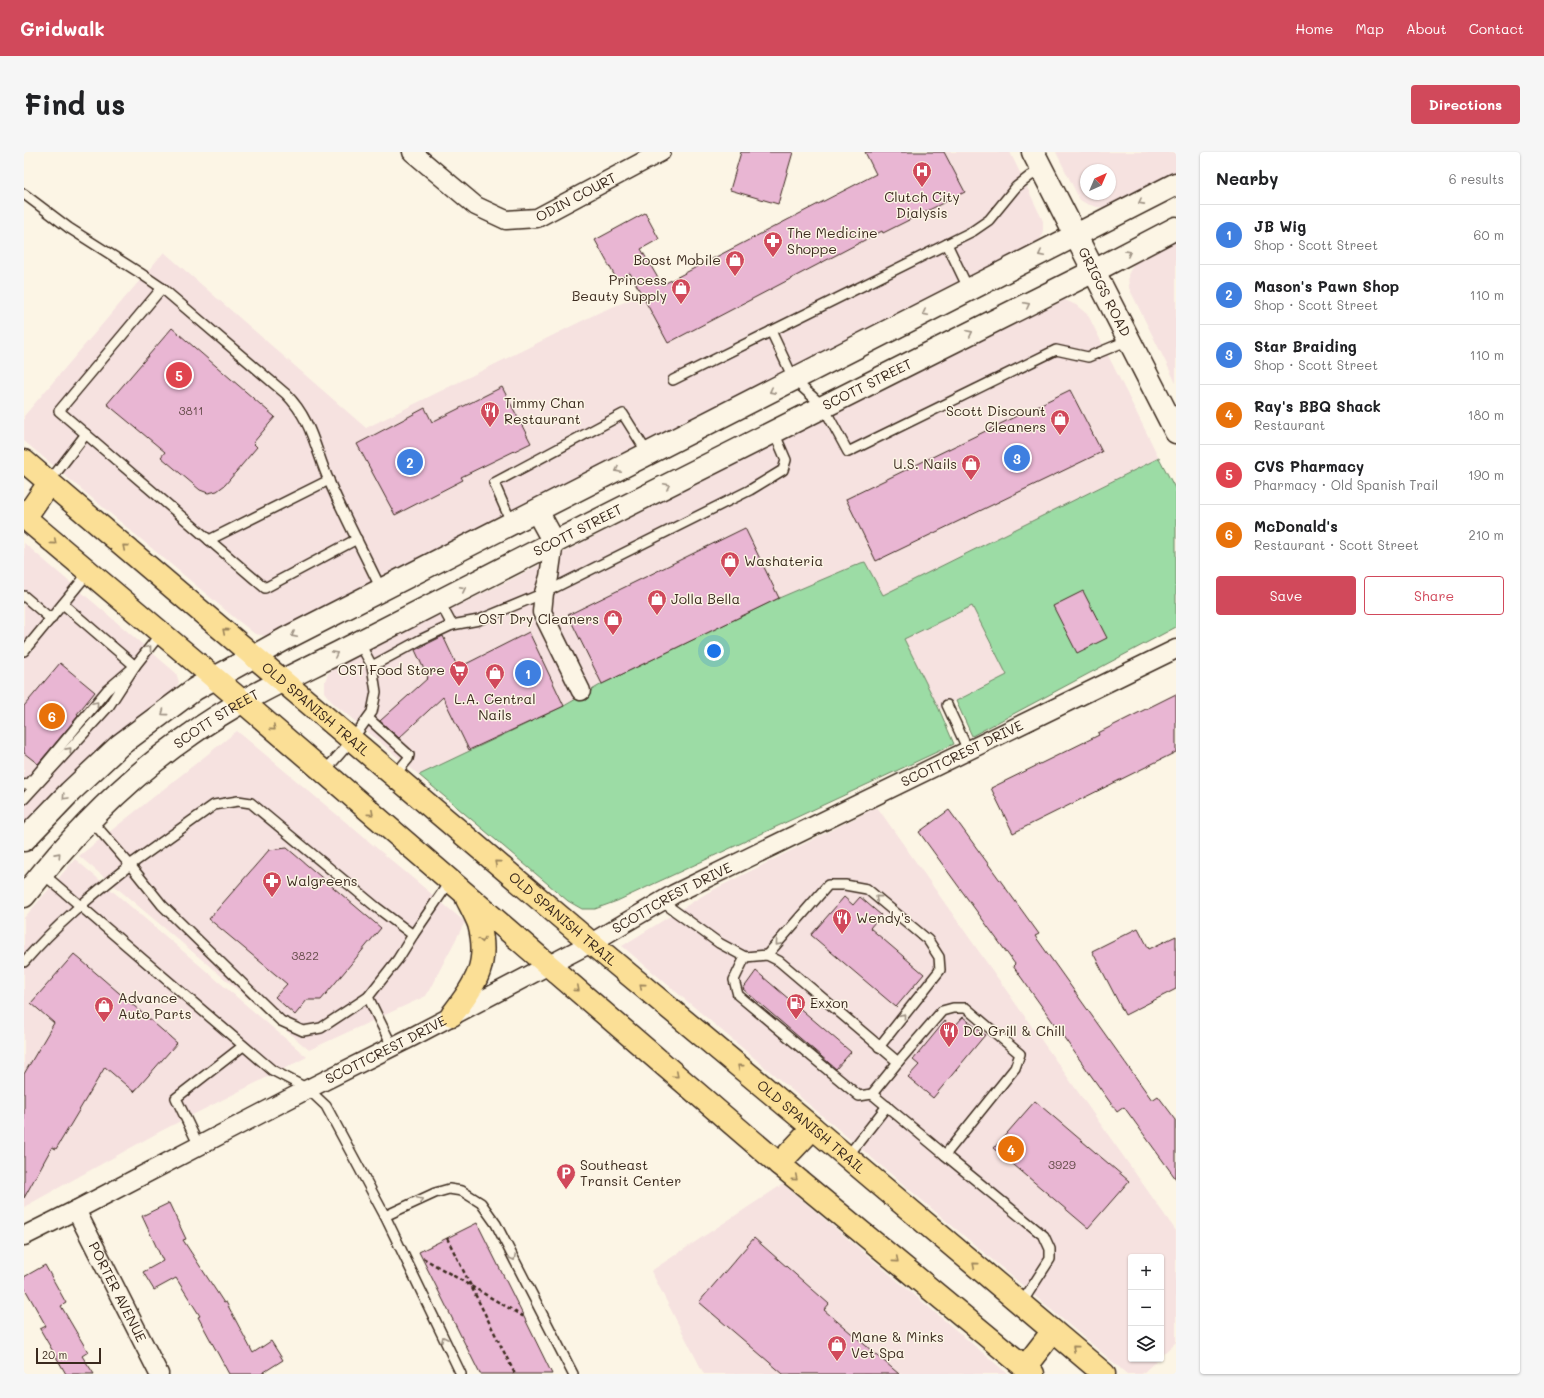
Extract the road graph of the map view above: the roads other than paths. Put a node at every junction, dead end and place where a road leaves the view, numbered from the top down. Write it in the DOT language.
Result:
graph roads {
  1 [pos="412,152"];
  2 [pos="661,152"];
  3 [pos="1037,161"];
  4 [pos="1176,184"];
  5 [pos="24,194"];
  6 [pos="1176,228"];
  7 [pos="1075,236"];
  8 [pos="947,244"];
  9 [pos="1094,271"];
  10 [pos="162,288"];
  11 [pos="969,290"];
  12 [pos="771,331"];
  13 [pos="1129,340"];
  14 [pos="673,380"];
  15 [pos="794,380"];
  16 [pos="823,406"];
  17 [pos="774,432"];
  18 [pos="1176,432"];
  19 [pos="86,434"];
  20 [pos="648,454"];
  21 [pos="24,461"];
  22 [pos="329,480"];
  23 [pos="49,483"];
  24 [pos="537,511"];
  25 [pos="25,518"];
  26 [pos="512,524"];
  27 [pos="357,539"];
  28 [pos="209,540"];
  29 [pos="554,542"];
  30 [pos="89,572"];
  31 [pos="382,590"];
  32 [pos="544,593"];
  33 [pos="24,596"];
  34 [pos="439,601"];
  35 [pos="63,604"];
  36 [pos="51,619"];
  37 [pos="452,625"];
  38 [pos="161,633"];
  39 [pos="359,642"];
  40 [pos="1176,649"];
  41 [pos="24,651"];
  42 [pos="254,656"];
  43 [pos="135,666"];
  44 [pos="372,666"];
  45 [pos="215,678"];
  46 [pos="283,681"];
  47 [pos="581,691"];
  48 [pos="243,702"];
  49 [pos="947,705"];
  50 [pos="368,718"];
  51 [pos="352,740"];
  52 [pos="968,750"];
  53 [pos="324,772"];
  54 [pos="394,776"];
  55 [pos="24,785"];
  56 [pos="24,799"];
  57 [pos="91,820"];
  58 [pos="24,840"];
  59 [pos="130,865"];
  60 [pos="42,873"];
  61 [pos="457,886"];
  62 [pos="24,896"];
  63 [pos="661,901"];
  64 [pos="79,905"];
  65 [pos="413,934"];
  66 [pos="590,943"];
  67 [pos="767,955"];
  68 [pos="745,957"];
  69 [pos="24,962"];
  70 [pos="548,964"];
  71 [pos="368,997"];
  72 [pos="452,1015"];
  73 [pos="243,1046"];
  74 [pos="392,1046"];
  75 [pos="879,1047"];
  76 [pos="898,1062"];
  77 [pos="308,1088"];
  78 [pos="872,1094"];
  79 [pos="887,1106"];
  80 [pos="813,1128"];
  81 [pos="199,1146"];
  82 [pos="945,1154"];
  83 [pos="847,1157"];
  84 [pos="779,1164"];
  85 [pos="76,1210"];
  86 [pos="385,1216"];
  87 [pos="24,1236"];
  88 [pos="1021,1304"];
  89 [pos="1053,1331"];
  90 [pos="1029,1371"];
  91 [pos="159,1374"];
  92 [pos="461,1374"];
  93 [pos="572,1374"];
  94 [pos="1104,1374"];
  1 -- 2 [label="street, ODIN COURT"];
  3 -- 7 [label="main road, GRIGGS ROAD"];
  3 -- 8 [label="lane"];
  4 -- 7 [label="main road, one-way"];
  5 -- 10 [label="lane"];
  9 -- 6 [label="main road, SCOTT STREET, one-way"];
  7 -- 9 [label="main road, GRIGGS ROAD"];
  7 -- 11 [label="main road, one-way"];
  8 -- 11 [label="lane"];
  8 -- 12 [label="lane"];
  9 -- 13 [label="main road, GRIGGS ROAD"];
  16 -- 9 [label="main road, SCOTT STREET, one-way"];
  10 -- 19 [label="lane"];
  10 -- 22 [label="lane"];
  11 -- 15 [label="main road, one-way"];
  12 -- 14 [label="lane"];
  12 -- 15 [label="lane"];
  13 -- 16 [label="lane"];
  13 -- 18 [label="main road, GRIGGS ROAD"];
  15 -- 16 [label="lane"];
  15 -- 20 [label="main road, one-way"];
  16 -- 17 [label="main road, SCOTT STREET"];
  29 -- 17 [label="main road, SCOTT STREET, one-way"];
  17 -- 32 [label="lane"];
  19 -- 23 [label="lane"];
  19 -- 28 [label="lane"];
  20 -- 24 [label="main road, one-way"];
  20 -- 26 [label="lane"];
  21 -- 23 [label="main road, OLD SPANISH TRAIL"];
  22 -- 27 [label="lane"];
  22 -- 28 [label="lane"];
  23 -- 25 [label="main road"];
  42 -- 23 [label="main road, OLD SPANISH TRAIL, one-way"];
  24 -- 26 [label="main road"];
  24 -- 29 [label="main road"];
  25 -- 30 [label="main road, one-way"];
  26 -- 31 [label="main road"];
  27 -- 28 [label="lane"];
  27 -- 31 [label="lane"];
  29 -- 32 [label="street"];
  34 -- 29 [label="main road, SCOTT STREET, one-way"];
  30 -- 35 [label="lane"];
  30 -- 38 [label="main road"];
  31 -- 42 [label="main road, one-way"];
  32 -- 37 [label="lane"];
  32 -- 47 [label="street"];
  33 -- 36 [label="lane"];
  34 -- 37 [label="lane"];
  34 -- 39 [label="main road, SCOTT STREET"];
  35 -- 36 [label="lane"];
  35 -- 43 [label="lane"];
  36 -- 41 [label="lane"];
  37 -- 44 [label="lane"];
  43 -- 38 [label="lane, one-way"];
  38 -- 45 [label="main road"];
  39 -- 44 [label="lane"];
  46 -- 39 [label="main road, SCOTT STREET, one-way"];
  40 -- 52 [label="street, SCOTTCREST DRIVE"];
  42 -- 45 [label="main road"];
  42 -- 46 [label="main road, OLD SPANISH TRAIL"];
  55 -- 43 [label="lane, one-way"];
  56 -- 43 [label="lane, one-way"];
  44 -- 50 [label="lane"];
  45 -- 48 [label="main road"];
  45 -- 58 [label="main road, one-way"];
  46 -- 48 [label="main road, SCOTT STREET"];
  46 -- 51 [label="main road, OLD SPANISH TRAIL"];
  48 -- 53 [label="main road, one-way"];
  48 -- 57 [label="main road, SCOTT STREET"];
  49 -- 52 [label="lane"];
  50 -- 51 [label="lane"];
  50 -- 54 [label="lane"];
  51 -- 53 [label="lane"];
  51 -- 54 [label="main road, OLD SPANISH TRAIL"];
  52 -- 63 [label="street, SCOTTCREST DRIVE"];
  53 -- 61 [label="main road, one-way"];
  66 -- 54 [label="main road, OLD SPANISH TRAIL, one-way"];
  57 -- 59 [label="lane"];
  60 -- 57 [label="main road, SCOTT STREET, one-way"];
  59 -- 64 [label="lane"];
  59 -- 65 [label="lane"];
  59 -- 71 [label="lane"];
  60 -- 62 [label="main road, SCOTT STREET"];
  60 -- 64 [label="lane"];
  61 -- 65 [label="lane"];
  61 -- 70 [label="main road"];
  61 -- 72 [label="main road, one-way"];
  63 -- 66 [label="street, SCOTTCREST DRIVE"];
  63 -- 68 [label="lane"];
  64 -- 69 [label="lane"];
  64 -- 73 [label="lane"];
  65 -- 71 [label="lane"];
  66 -- 70 [label="street, SCOTTCREST DRIVE"];
  80 -- 66 [label="main road, OLD SPANISH TRAIL, one-way"];
  67 -- 68 [label="lane"];
  67 -- 75 [label="lane"];
  75 -- 67 [label="lane, one-way"];
  68 -- 78 [label="lane"];
  70 -- 72 [label="street, SCOTTCREST DRIVE"];
  70 -- 84 [label="main road, one-way"];
  71 -- 74 [label="lane"];
  72 -- 74 [label="street, SCOTTCREST DRIVE"];
  73 -- 77 [label="lane"];
  73 -- 81 [label="lane"];
  74 -- 77 [label="street, SCOTTCREST DRIVE"];
  75 -- 76 [label="lane"];
  76 -- 78 [label="lane"];
  76 -- 82 [label="lane"];
  77 -- 81 [label="street, SCOTTCREST DRIVE"];
  77 -- 86 [label="lane"];
  78 -- 79 [label="lane"];
  79 -- 82 [label="lane"];
  79 -- 83 [label="lane"];
  80 -- 83 [label="main road, OLD SPANISH TRAIL"];
  80 -- 84 [label="main road"];
  81 -- 85 [label="street, SCOTTCREST DRIVE"];
  82 -- 88 [label="lane"];
  88 -- 83 [label="main road, OLD SPANISH TRAIL, one-way"];
  84 -- 90 [label="main road, one-way"];
  85 -- 87 [label="street, SCOTTCREST DRIVE"];
  85 -- 91 [label="street, PORTER AVENUE"];
  92 -- 86 [label="lane, one-way"];
  86 -- 93 [label="lane, one-way"];
  88 -- 89 [label="main road, OLD SPANISH TRAIL"];
  89 -- 90 [label="main road"];
  94 -- 89 [label="main road, OLD SPANISH TRAIL, one-way"];
}
